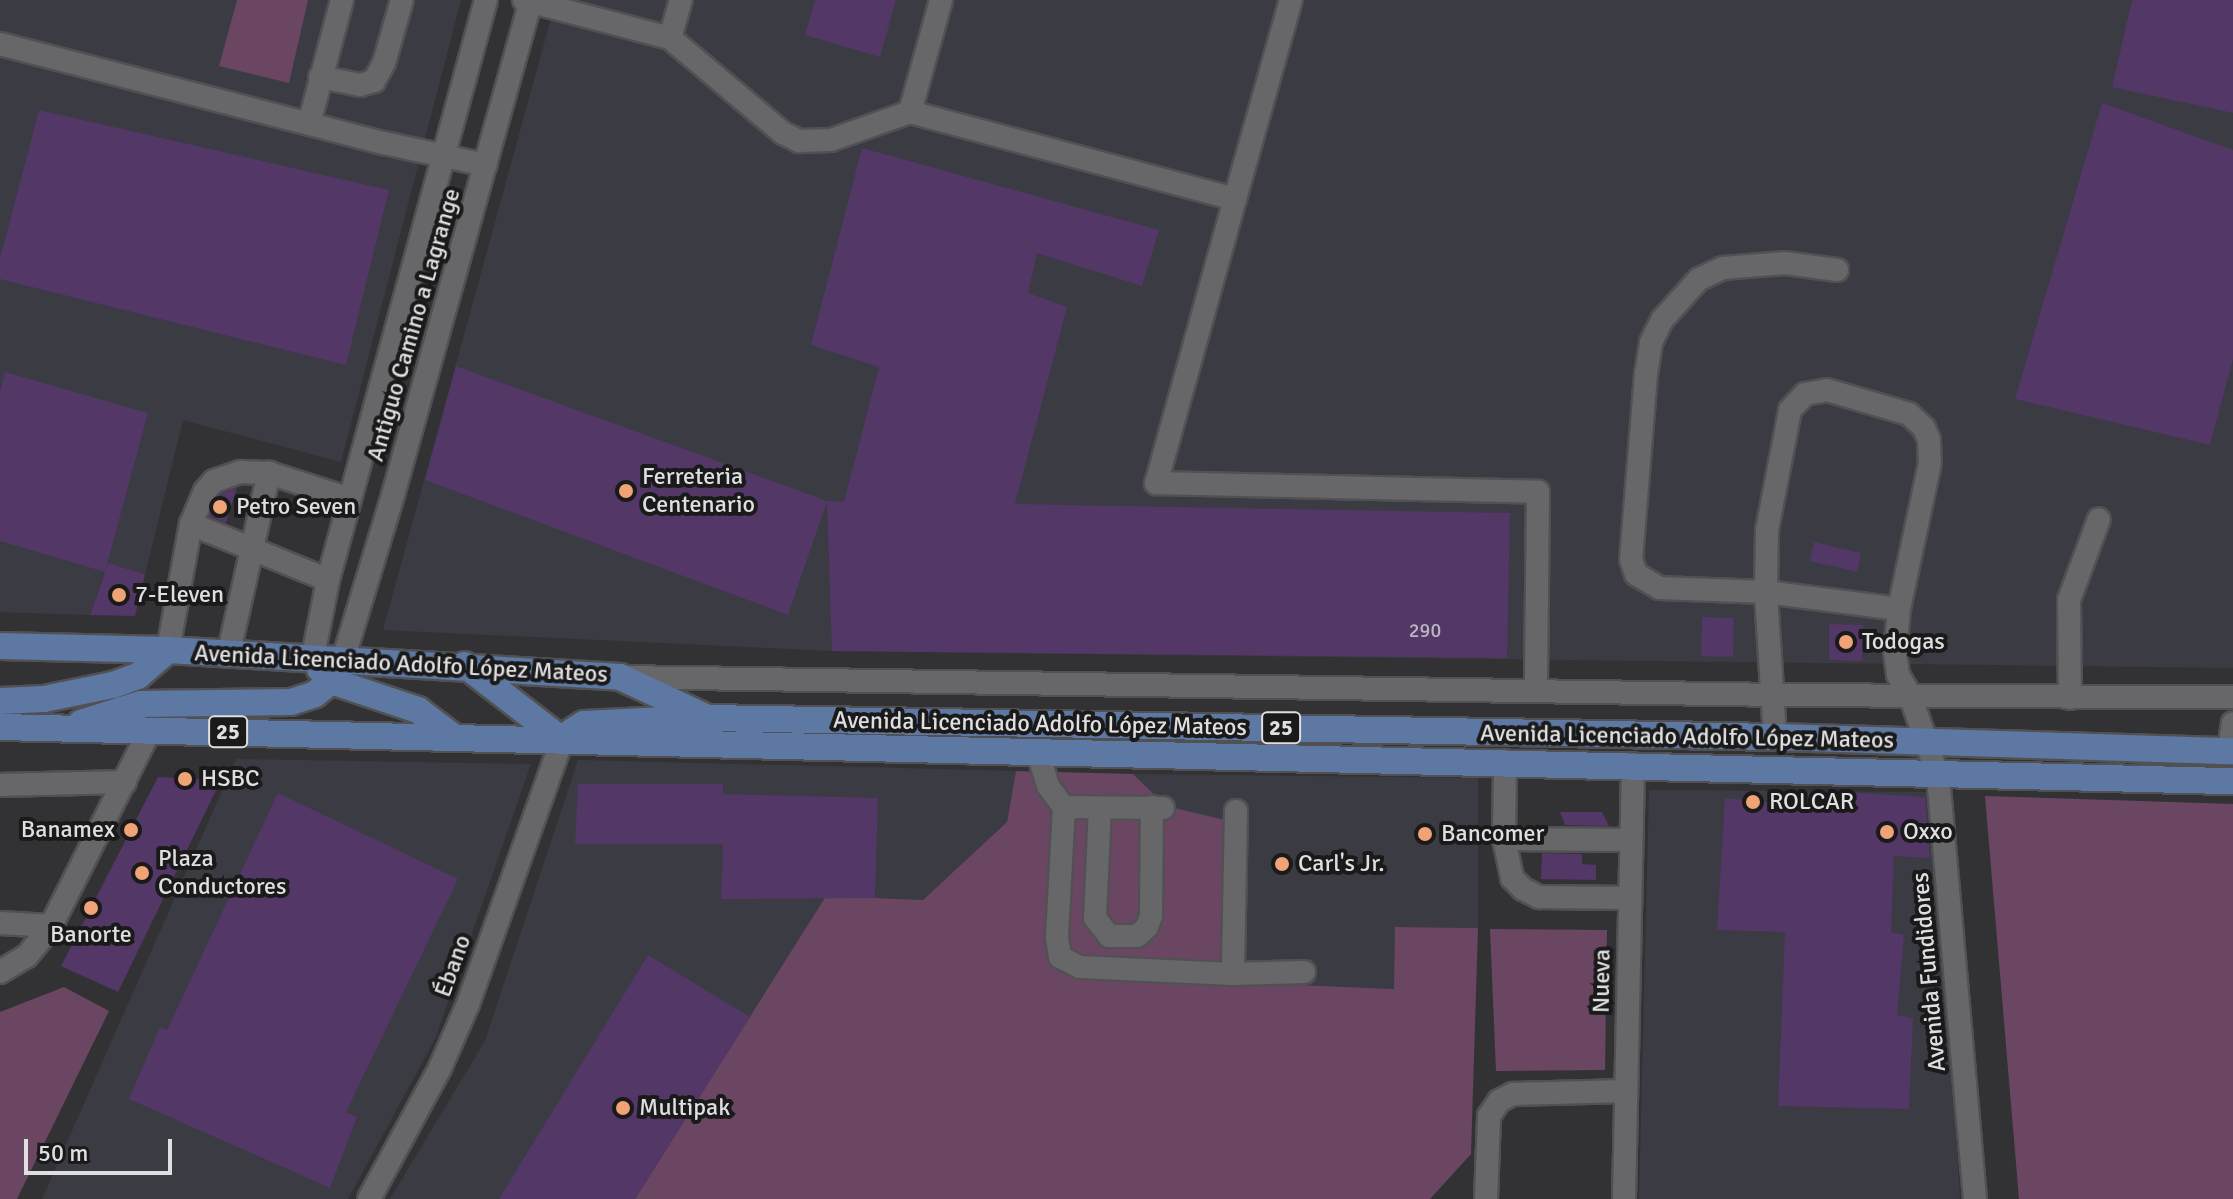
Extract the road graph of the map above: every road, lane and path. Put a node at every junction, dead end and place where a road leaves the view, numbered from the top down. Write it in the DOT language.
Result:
graph roads {
  1 [pos="342,0"];
  2 [pos="402,0"];
  3 [pos="486,0"];
  4 [pos="681,0"];
  5 [pos="941,0"];
  6 [pos="1291,0"];
  7 [pos="528,1"];
  8 [pos="670,38"];
  9 [pos="0,44"];
  10 [pos="320,77"];
  11 [pos="910,112"];
  12 [pos="309,124"];
  13 [pos="443,156"];
  14 [pos="486,165"];
  15 [pos="1235,199"];
  16 [pos="1837,270"];
  17 [pos="269,473"];
  18 [pos="350,499"];
  19 [pos="2099,519"];
  20 [pos="191,524"];
  21 [pos="254,548"];
  22 [pos="328,580"];
  23 [pos="1766,592"];
  24 [pos="1899,609"];
  25 [pos="0,646"];
  26 [pos="168,650"];
  27 [pos="228,656"];
  28 [pos="312,661"];
  29 [pos="465,665"];
  30 [pos="337,672"];
  31 [pos="620,677"];
  32 [pos="1536,690"];
  33 [pos="1775,695"];
  34 [pos="1910,695"];
  35 [pos="2233,697"];
  36 [pos="2070,698"];
  37 [pos="0,701"];
  38 [pos="708,718"];
  39 [pos="2233,723"];
  40 [pos="0,727"];
  41 [pos="67,729"];
  42 [pos="150,730"];
  43 [pos="1775,737"];
  44 [pos="455,738"];
  45 [pos="562,740"];
  46 [pos="1928,742"];
  47 [pos="2231,751"];
  48 [pos="1038,753"];
  49 [pos="1505,761"];
  50 [pos="1633,764"];
  51 [pos="1938,776"];
  52 [pos="2233,781"];
  53 [pos="125,782"];
  54 [pos="0,785"];
  55 [pos="1064,807"];
  56 [pos="1100,808"];
  57 [pos="1236,811"];
  58 [pos="1504,839"];
  59 [pos="1631,840"];
  60 [pos="1630,898"];
  61 [pos="0,923"];
  62 [pos="51,926"];
  63 [pos="0,972"];
  64 [pos="1304,972"];
  65 [pos="1233,974"];
  66 [pos="1626,1091"];
  67 [pos="369,1199"];
  68 [pos="1486,1199"];
  69 [pos="1624,1199"];
  70 [pos="1975,1199"];
  1 -- 10 [label="street"];
  2 -- 10 [label="street"];
  3 -- 13 [label="street, Antiguo Camino a Lagrange"];
  4 -- 8 [label="street"];
  5 -- 11 [label="street"];
  6 -- 15 [label="street"];
  7 -- 8 [label="street"];
  7 -- 14 [label="street, Antiguo Camino a Lagrange"];
  8 -- 11 [label="street"];
  9 -- 12 [label="street"];
  10 -- 12 [label="street"];
  11 -- 15 [label="street"];
  12 -- 13 [label="street"];
  13 -- 14 [label="street"];
  13 -- 18 [label="street, Antiguo Camino a Lagrange"];
  14 -- 30 [label="street, Antiguo Camino a Lagrange"];
  15 -- 32 [label="street"];
  16 -- 23 [label="street"];
  17 -- 18 [label="street"];
  17 -- 20 [label="street"];
  17 -- 21 [label="street"];
  18 -- 22 [label="street, Antiguo Camino a Lagrange"];
  19 -- 36 [label="street"];
  20 -- 21 [label="street"];
  20 -- 26 [label="street"];
  21 -- 22 [label="street"];
  21 -- 27 [label="street"];
  22 -- 28 [label="street, Antiguo Camino a Lagrange"];
  23 -- 24 [label="street"];
  23 -- 24 [label="street, Avenida Fundidores"];
  23 -- 33 [label="street, Avenida Fundidores"];
  24 -- 34 [label="street, Avenida Fundidores"];
  25 -- 26 [label="main road, Avenida Licenciado Adolfo López Mateos"];
  26 -- 27 [label="main road, Avenida Licenciado Adolfo López Mateos"];
  26 -- 37 [label="main road"];
  27 -- 28 [label="main road, Avenida Licenciado Adolfo López Mateos"];
  28 -- 30 [label="main road"];
  29 -- 30 [label="main road, Avenida Licenciado Adolfo López Mateos / 25"];
  29 -- 31 [label="main road, Avenida Licenciado Adolfo López Mateos / 25"];
  29 -- 45 [label="main road"];
  30 -- 41 [label="main road"];
  30 -- 44 [label="main road"];
  31 -- 32 [label="street"];
  31 -- 38 [label="main road, Avenida Licenciado Adolfo López Mateos / 25"];
  32 -- 33 [label="street"];
  33 -- 34 [label="street"];
  33 -- 43 [label="street, Avenida Fundidores"];
  34 -- 36 [label="street"];
  34 -- 46 [label="street, Avenida Fundidores"];
  35 -- 36 [label="street"];
  38 -- 43 [label="main road, Avenida Licenciado Adolfo López Mateos / 25"];
  38 -- 45 [label="main road"];
  39 -- 47 [label="street"];
  40 -- 41 [label="main road, Avenida Licenciado Adolfo López Mateos / 25"];
  41 -- 42 [label="main road, Avenida Licenciado Adolfo López Mateos / 25"];
  42 -- 44 [label="main road, Avenida Licenciado Adolfo López Mateos / 25"];
  42 -- 53 [label="street"];
  43 -- 46 [label="main road, Avenida Licenciado Adolfo López Mateos / 25"];
  44 -- 45 [label="main road, Avenida Licenciado Adolfo López Mateos / 25"];
  45 -- 48 [label="main road, Avenida Licenciado Adolfo López Mateos / 25"];
  45 -- 67 [label="street, Ébano"];
  46 -- 47 [label="main road, Avenida Licenciado Adolfo López Mateos / 25"];
  46 -- 51 [label="street, Avenida Fundidores"];
  48 -- 49 [label="main road, Avenida Licenciado Adolfo López Mateos / 25"];
  48 -- 55 [label="street"];
  49 -- 50 [label="main road, Avenida Licenciado Adolfo López Mateos / 25"];
  49 -- 58 [label="street"];
  50 -- 51 [label="main road, Avenida Licenciado Adolfo López Mateos / 25"];
  50 -- 59 [label="street, Nueva"];
  51 -- 52 [label="main road, Avenida Licenciado Adolfo López Mateos / 25"];
  51 -- 70 [label="street, Avenida Fundidores"];
  53 -- 54 [label="street"];
  53 -- 62 [label="street"];
  55 -- 56 [label="street"];
  55 -- 65 [label="street"];
  56 -- 56 [label="street"];
  57 -- 65 [label="street"];
  58 -- 59 [label="street"];
  58 -- 60 [label="street"];
  59 -- 60 [label="street, Nueva"];
  60 -- 66 [label="street, Nueva"];
  61 -- 62 [label="street"];
  62 -- 63 [label="street"];
  64 -- 65 [label="street"];
  66 -- 68 [label="street"];
  66 -- 69 [label="street, Nueva"];
}
